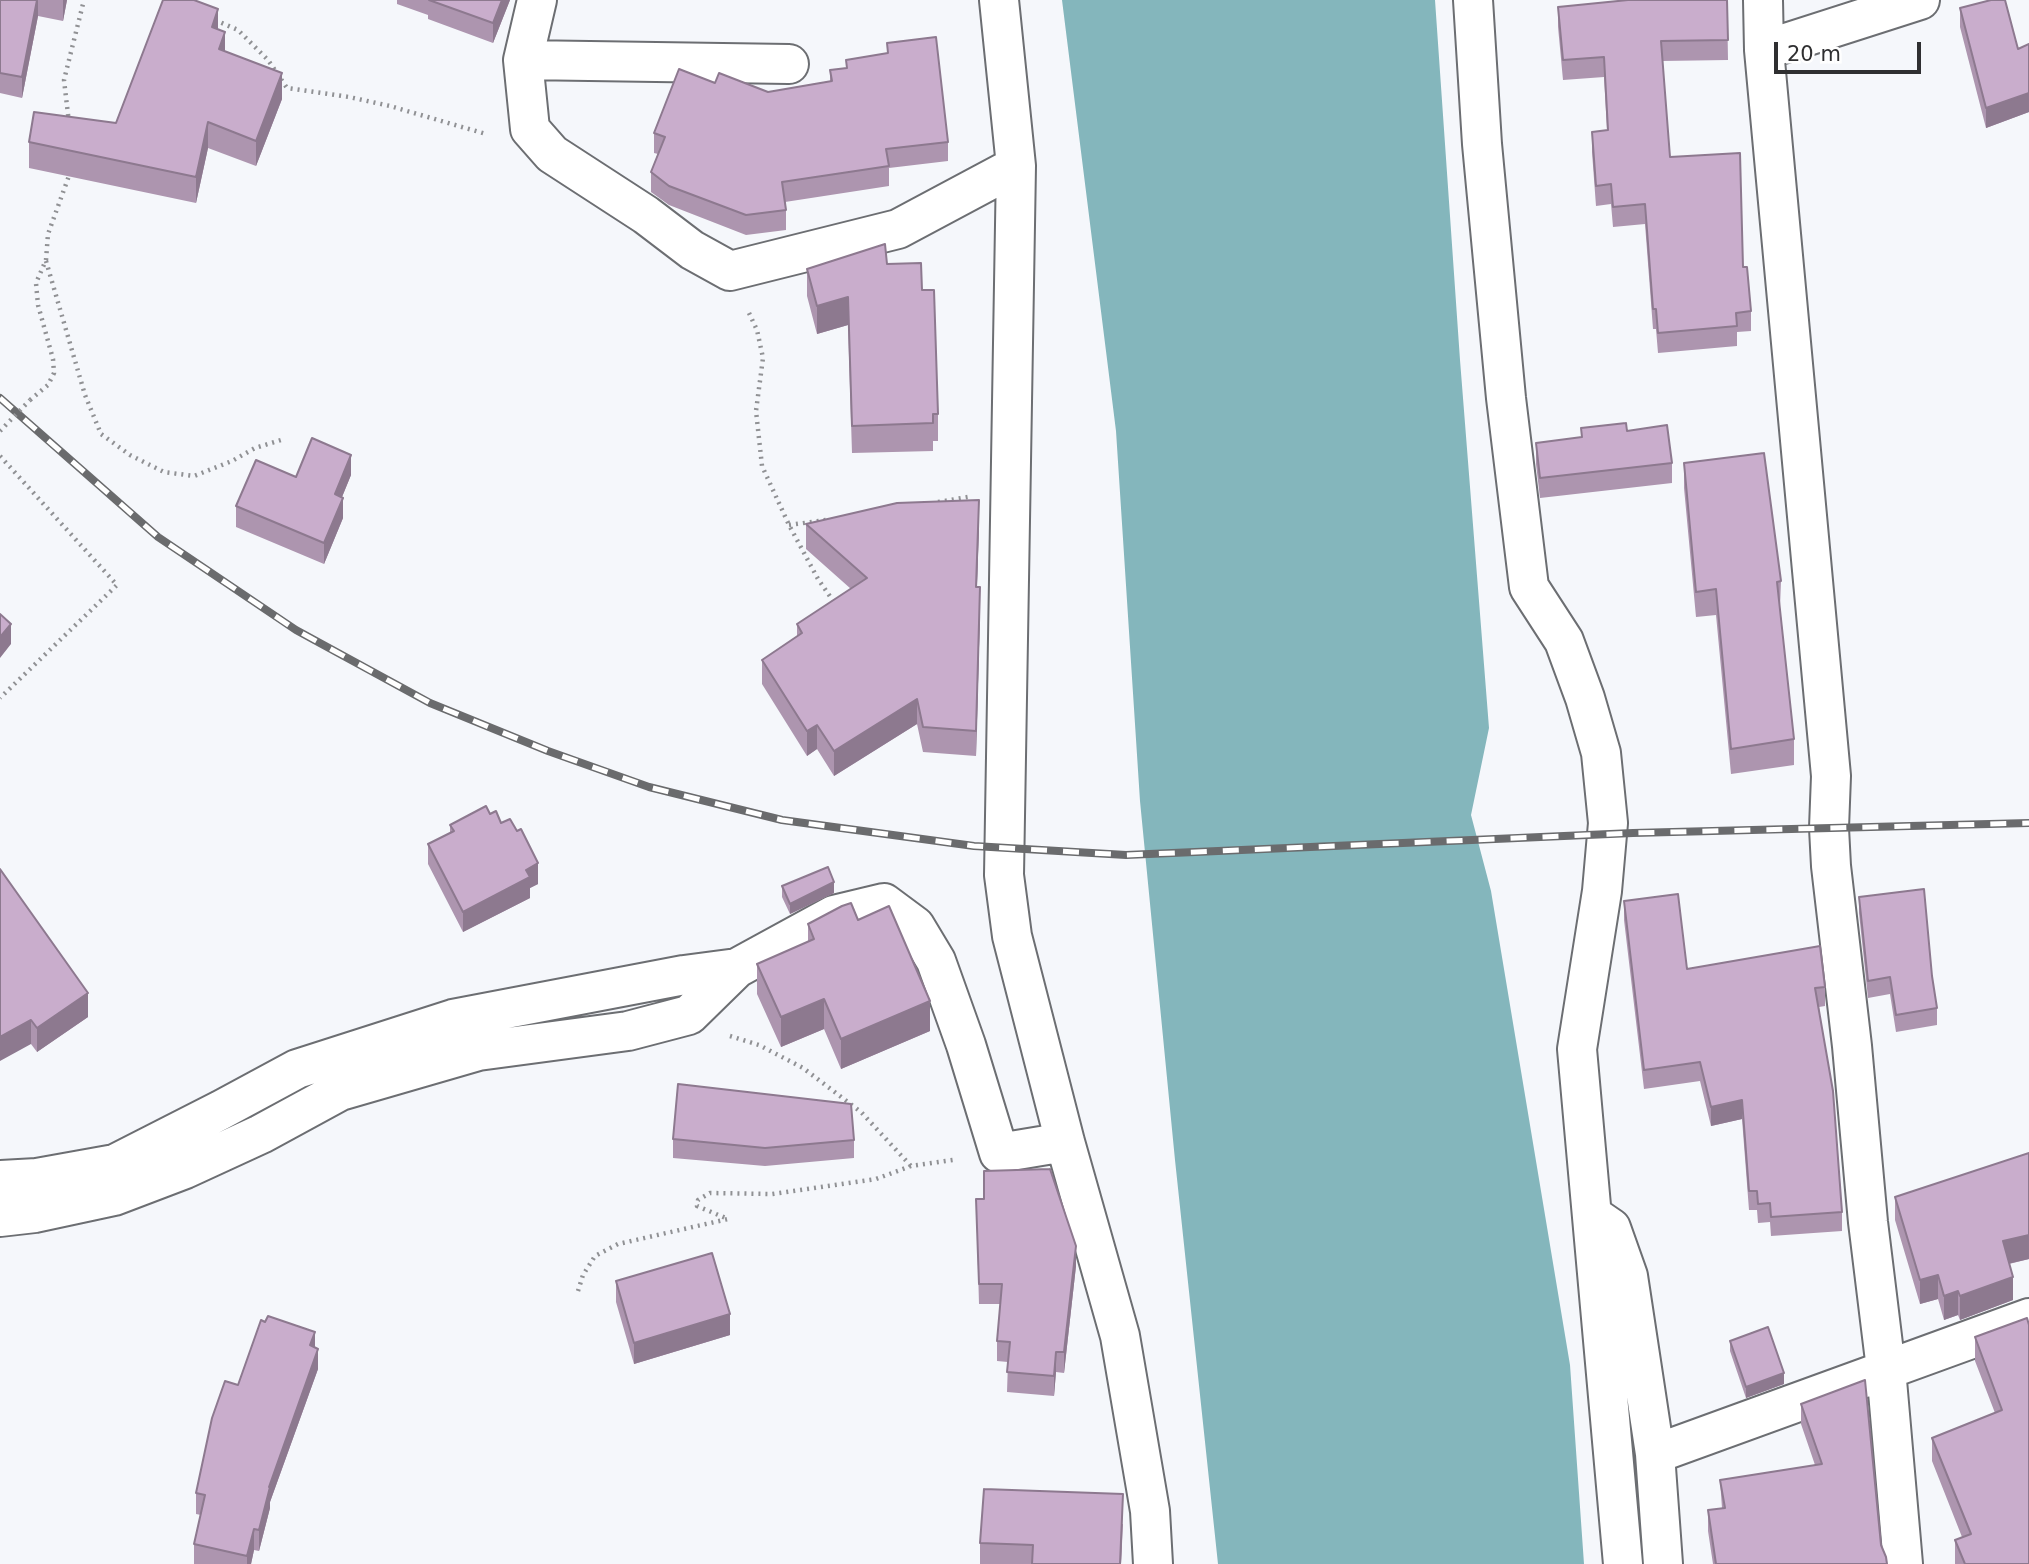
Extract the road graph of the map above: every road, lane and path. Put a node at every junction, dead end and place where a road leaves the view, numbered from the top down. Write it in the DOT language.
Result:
graph roads {
  1 [pos="84,0"];
  2 [pos="537,0"];
  3 [pos="999,0"];
  4 [pos="1473,0"];
  5 [pos="1763,0"];
  6 [pos="1920,0"];
  7 [pos="203,15"];
  8 [pos="1764,50"];
  9 [pos="523,60"];
  10 [pos="789,64"];
  11 [pos="530,128"];
  12 [pos="70,131"];
  13 [pos="71,166"];
  14 [pos="1016,166"];
  15 [pos="46,260"];
  16 [pos="730,271"];
  17 [pos="0,431"];
  18 [pos="281,440"];
  19 [pos="0,456"];
  20 [pos="1010,489"];
  21 [pos="927,505"];
  22 [pos="828,520"];
  23 [pos="789,525"];
  24 [pos="838,608"];
  25 [pos="0,698"];
  26 [pos="737,968"];
  27 [pos="689,1015"];
  28 [pos="1065,1142"];
  29 [pos="999,1153"];
  30 [pos="911,1166"];
  31 [pos="0,1180"];
  32 [pos="1590,1213"];
  33 [pos="0,1217"];
  34 [pos="578,1291"];
  35 [pos="2029,1318"];
  36 [pos="1886,1369"];
  37 [pos="1655,1454"];
  38 [pos="1153,1564"];
  39 [pos="1623,1564"];
  40 [pos="1663,1564"];
  41 [pos="1903,1564"];
  1 -- 12 [label="path"];
  2 -- 9 [label="street"];
  3 -- 14 [label="street"];
  4 -- 32 [label="street"];
  5 -- 8 [label="street"];
  6 -- 8 [label="street"];
  7 -- 11 [label="path"];
  8 -- 36 [label="street"];
  9 -- 10 [label="street"];
  9 -- 11 [label="street"];
  11 -- 16 [label="street"];
  13 -- 15 [label="path"];
  14 -- 16 [label="street"];
  14 -- 20 [label="street"];
  15 -- 17 [label="path, bridge"];
  15 -- 18 [label="path"];
  16 -- 23 [label="path"];
  19 -- 25 [label="path"];
  20 -- 21 [label="path"];
  20 -- 28 [label="street"];
  22 -- 23 [label="path"];
  23 -- 24 [label="path"];
  26 -- 27 [label="street"];
  26 -- 29 [label="street"];
  26 -- 31 [label="street"];
  27 -- 30 [label="path"];
  27 -- 33 [label="street"];
  28 -- 29 [label="street"];
  28 -- 38 [label="street"];
  29 -- 30 [label="path"];
  30 -- 34 [label="path"];
  32 -- 37 [label="street"];
  32 -- 39 [label="street"];
  35 -- 36 [label="street"];
  36 -- 37 [label="street"];
  36 -- 41 [label="street"];
  37 -- 40 [label="street"];
}
